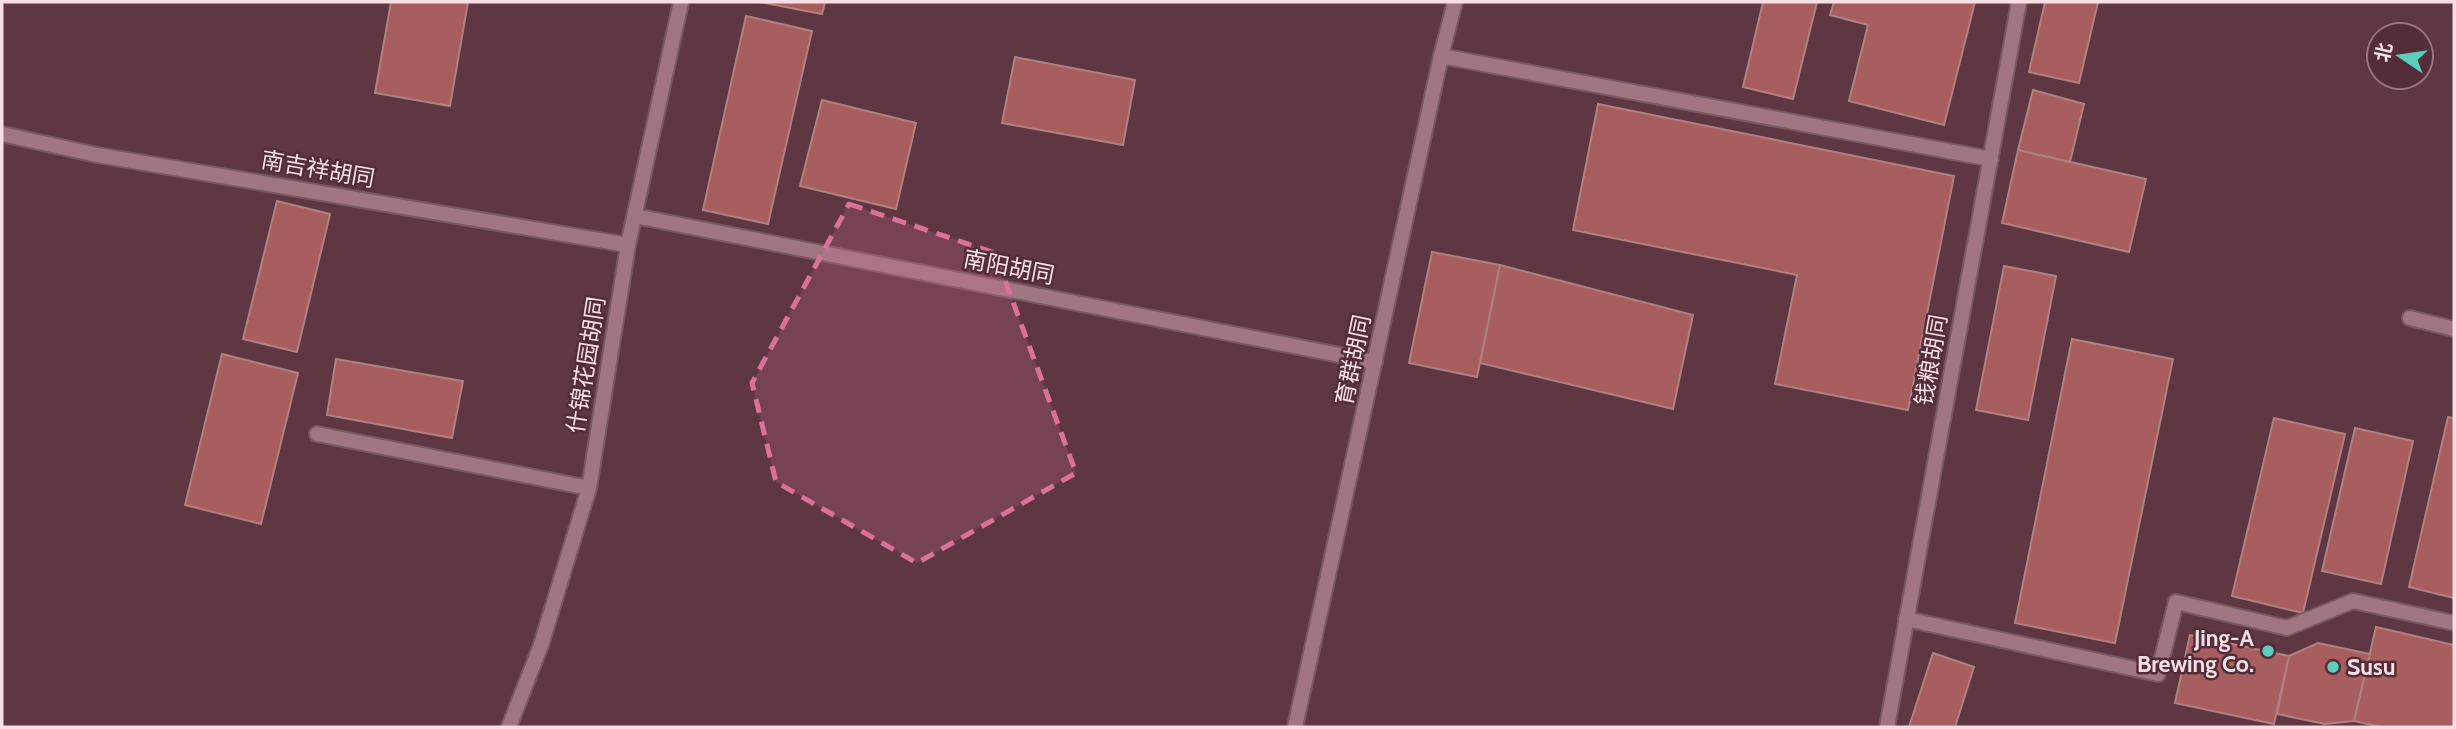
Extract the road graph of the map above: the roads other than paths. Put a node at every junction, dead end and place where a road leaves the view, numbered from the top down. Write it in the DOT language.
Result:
graph roads {
  1 [pos="681,2"];
  2 [pos="1455,2"];
  3 [pos="2019,2"];
  4 [pos="1441,56"];
  5 [pos="2,134"];
  6 [pos="1991,159"];
  7 [pos="635,216"];
  8 [pos="628,245"];
  9 [pos="2410,318"];
  10 [pos="2454,329"];
  11 [pos="1375,362"];
  12 [pos="317,433"];
  13 [pos="589,488"];
  14 [pos="1906,619"];
  15 [pos="2454,623"];
  16 [pos="509,727"];
  17 [pos="1295,727"];
  18 [pos="1886,727"];
  1 -- 7 [label="street, 什锦花园胡同"];
  2 -- 4 [label="street, 育群胡同"];
  3 -- 6 [label="street, 钱粮胡同"];
  4 -- 6 [label="street"];
  4 -- 11 [label="street, 育群胡同"];
  5 -- 8 [label="street, 南吉祥胡同"];
  6 -- 14 [label="street, 钱粮胡同"];
  7 -- 8 [label="street, 什锦花园胡同"];
  7 -- 11 [label="street, 南阳胡同"];
  8 -- 13 [label="street, 什锦花园胡同"];
  9 -- 10 [label="street"];
  11 -- 17 [label="street, 育群胡同"];
  12 -- 13 [label="street"];
  13 -- 16 [label="street, 什锦花园胡同"];
  14 -- 15 [label="street"];
  14 -- 18 [label="street, 钱粮胡同"];
}
